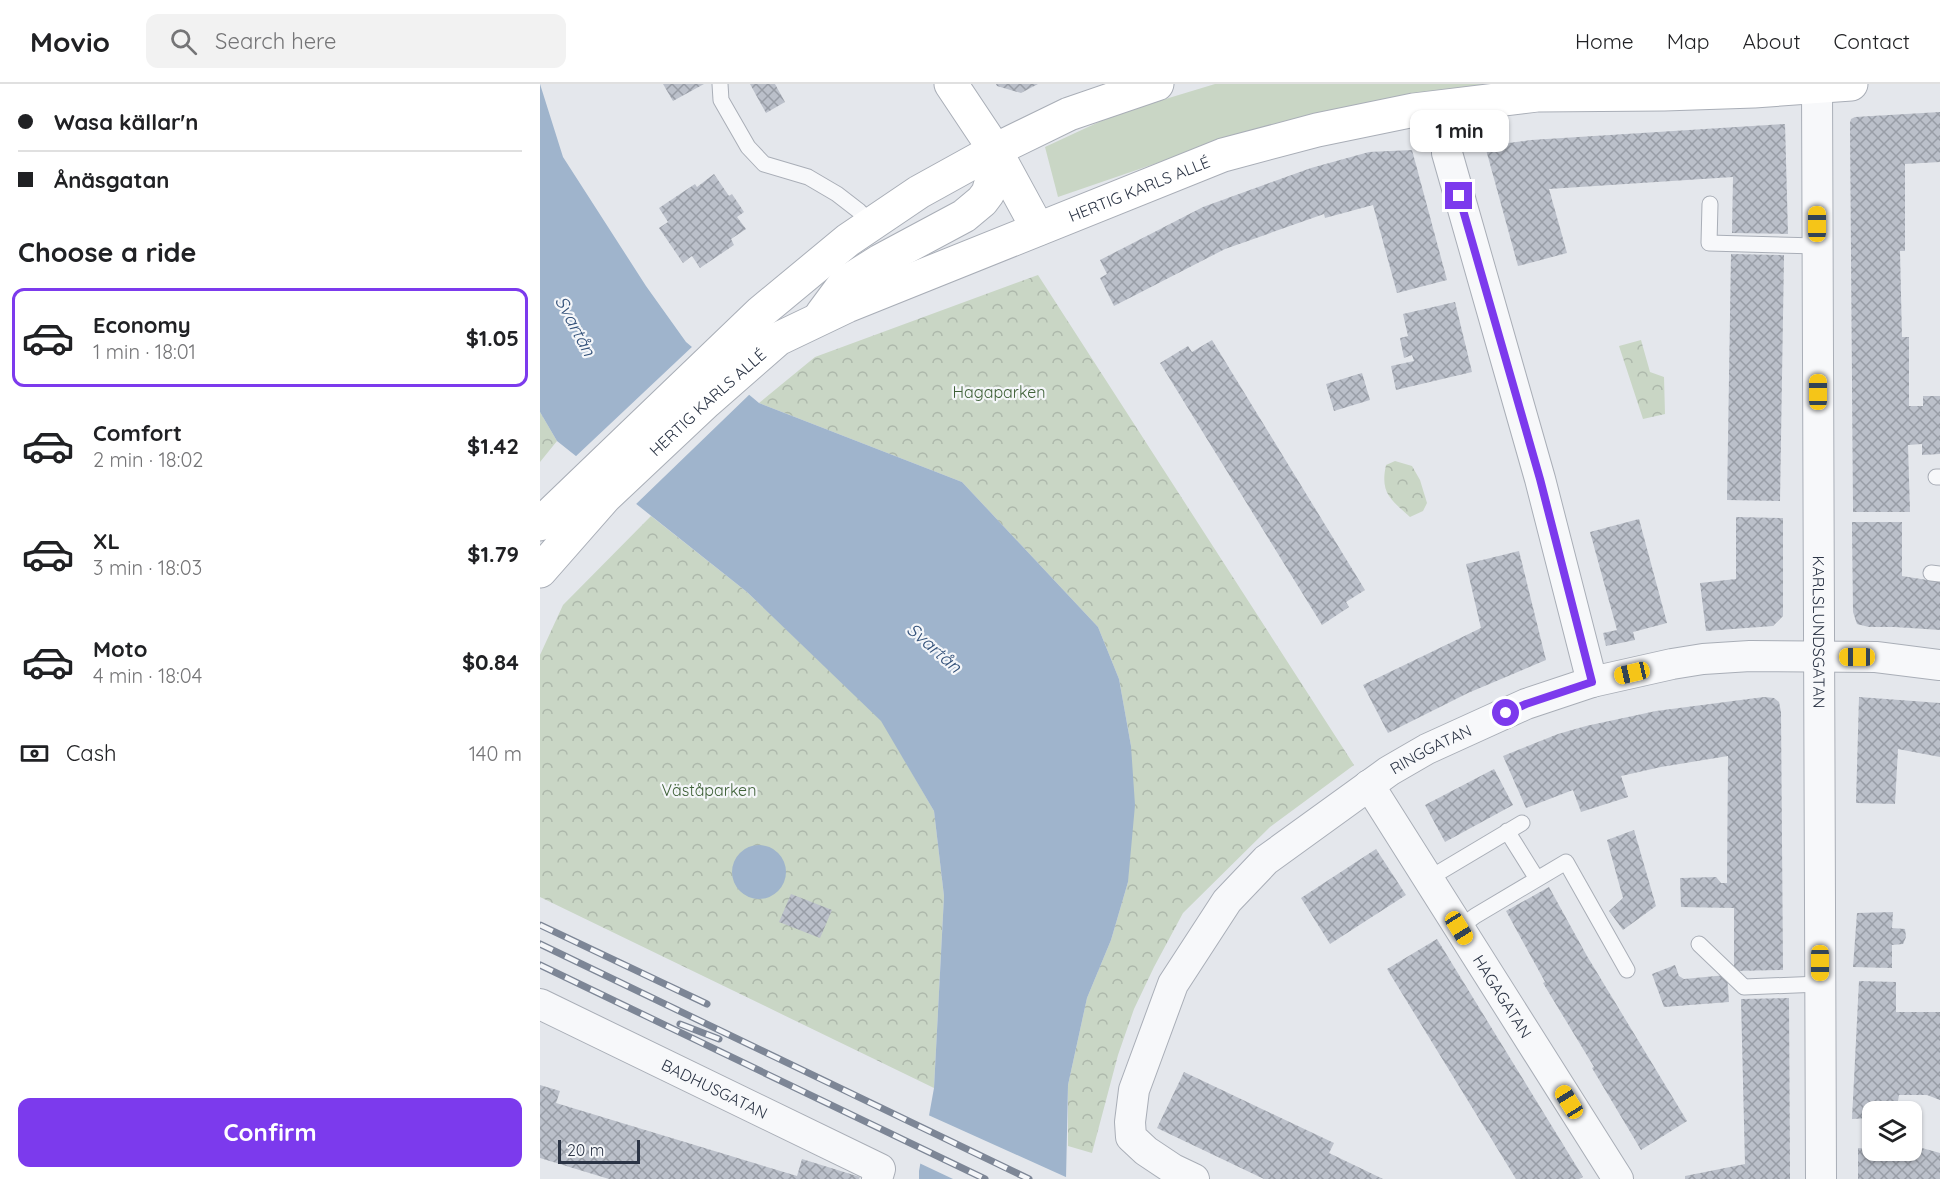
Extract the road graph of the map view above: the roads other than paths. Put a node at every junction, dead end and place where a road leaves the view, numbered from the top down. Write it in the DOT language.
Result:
graph roads {
  1 [pos="720,84"];
  2 [pos="951,84"];
  3 [pos="1157,84"];
  4 [pos="1851,84"];
  5 [pos="1818,85"];
  6 [pos="1756,87"];
  7 [pos="995,150"];
  8 [pos="1447,153"];
  9 [pos="1710,204"];
  10 [pos="872,224"];
  11 [pos="1038,229"];
  12 [pos="1817,246"];
  13 [pos="817,320"];
  14 [pos="725,366"];
  15 [pos="596,488"];
  16 [pos="540,524"];
  17 [pos="540,571"];
  18 [pos="1820,657"];
  19 [pos="1940,665"];
  20 [pos="1592,682"];
  21 [pos="1369,784"];
  22 [pos="1522,823"];
  23 [pos="1508,831"];
  24 [pos="1428,879"];
  25 [pos="1537,879"];
  26 [pos="1459,928"];
  27 [pos="1699,944"];
  28 [pos="1627,970"];
  29 [pos="1820,984"];
  30 [pos="540,1004"];
  31 [pos="877,1179"];
  32 [pos="1194,1179"];
  33 [pos="1618,1179"];
  34 [pos="1821,1179"];
  1 -- 10 [label="lane"];
  2 -- 7 [label="main road"];
  3 -- 7 [label="main road, HERTIG KARLS ALLÉ"];
  4 -- 5 [label="main road, HERTIG KARLS ALLÉ"];
  5 -- 6 [label="main road, HERTIG KARLS ALLÉ"];
  5 -- 12 [label="street, KARLSLUNDSGATAN"];
  6 -- 11 [label="main road, HERTIG KARLS ALLÉ"];
  7 -- 10 [label="main road, HERTIG KARLS ALLÉ"];
  7 -- 11 [label="main road"];
  7 -- 13 [label="main road"];
  8 -- 20 [label="street"];
  9 -- 12 [label="lane"];
  10 -- 14 [label="main road, HERTIG KARLS ALLÉ"];
  11 -- 13 [label="main road, HERTIG KARLS ALLÉ"];
  12 -- 18 [label="street, KARLSLUNDSGATAN"];
  13 -- 14 [label="main road, HERTIG KARLS ALLÉ"];
  14 -- 15 [label="main road, HERTIG KARLS ALLÉ"];
  15 -- 16 [label="main road, HERTIG KARLS ALLÉ"];
  15 -- 17 [label="main road, HERTIG KARLS ALLÉ"];
  18 -- 19 [label="street, RINGGATAN"];
  18 -- 20 [label="street, RINGGATAN"];
  18 -- 29 [label="street, KARLSLUNDSGATAN"];
  20 -- 21 [label="street, RINGGATAN"];
  21 -- 24 [label="street, HAGAGATAN"];
  21 -- 32 [label="street, RINGGATAN"];
  22 -- 23 [label="lane"];
  23 -- 24 [label="lane"];
  23 -- 25 [label="lane"];
  24 -- 26 [label="street, HAGAGATAN"];
  25 -- 26 [label="lane"];
  25 -- 28 [label="lane"];
  26 -- 33 [label="street, HAGAGATAN"];
  27 -- 29 [label="lane"];
  29 -- 34 [label="street, KARLSLUNDSGATAN"];
  30 -- 31 [label="street, BADHUSGATAN"];
}
